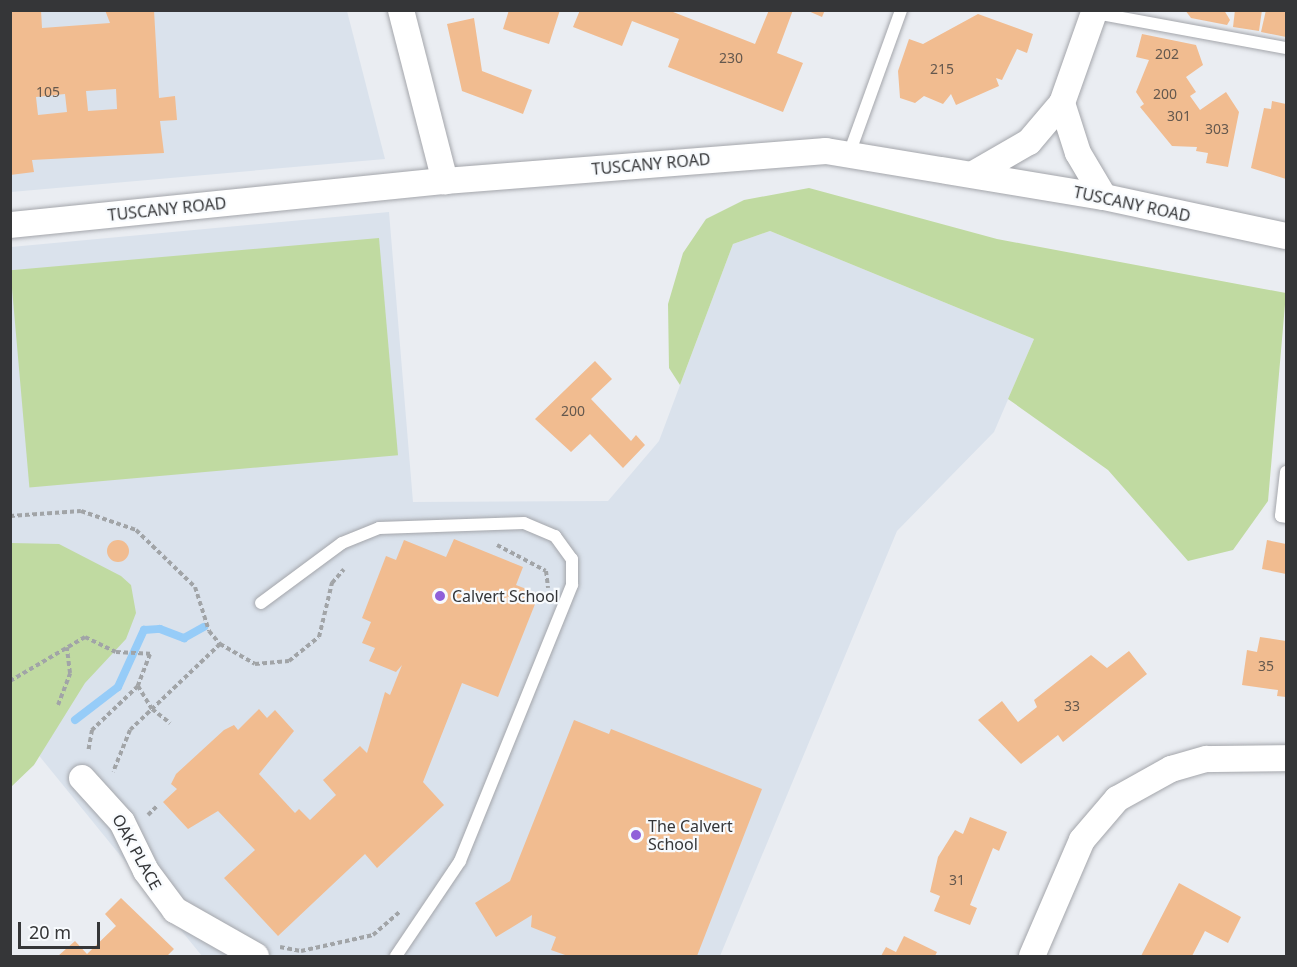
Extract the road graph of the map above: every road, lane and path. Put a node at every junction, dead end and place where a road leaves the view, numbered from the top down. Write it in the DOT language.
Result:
graph roads {
  1 [pos="401,10"];
  2 [pos="901,10"];
  3 [pos="1095,12"];
  4 [pos="1287,48"];
  5 [pos="1062,103"];
  6 [pos="849,154"];
  7 [pos="975,173"];
  8 [pos="445,181"];
  9 [pos="1104,197"];
  10 [pos="10,225"];
  11 [pos="1287,236"];
  12 [pos="1287,472"];
  13 [pos="10,516"];
  14 [pos="1287,516"];
  15 [pos="491,543"];
  16 [pos="352,562"];
  17 [pos="549,593"];
  18 [pos="261,603"];
  19 [pos="220,644"];
  20 [pos="67,647"];
  21 [pos="10,681"];
  22 [pos="138,686"];
  23 [pos="58,705"];
  24 [pos="152,709"];
  25 [pos="170,723"];
  26 [pos="1287,758"];
  27 [pos="88,770"];
  28 [pos="111,784"];
  29 [pos="157,806"];
  30 [pos="136,813"];
  31 [pos="408,901"];
  32 [pos="264,950"];
  33 [pos="396,957"];
  34 [pos="1032,957"];
  1 -- 8 [label="street"];
  2 -- 6 [label="lane"];
  3 -- 4 [label="lane"];
  3 -- 5 [label="street"];
  5 -- 7 [label="street"];
  5 -- 9 [label="street"];
  6 -- 7 [label="street, TUSCANY ROAD"];
  6 -- 8 [label="street, TUSCANY ROAD"];
  7 -- 9 [label="street, TUSCANY ROAD"];
  8 -- 10 [label="street, TUSCANY ROAD"];
  9 -- 11 [label="street, TUSCANY ROAD"];
  12 -- 14 [label="lane"];
  13 -- 19 [label="path"];
  15 -- 17 [label="path"];
  16 -- 19 [label="path"];
  18 -- 33 [label="lane"];
  19 -- 24 [label="path"];
  20 -- 21 [label="path"];
  20 -- 22 [label="path"];
  20 -- 23 [label="path"];
  22 -- 24 [label="path"];
  22 -- 27 [label="path"];
  24 -- 25 [label="path"];
  24 -- 28 [label="path"];
  26 -- 34 [label="street"];
  27 -- 32 [label="street, OAK PLACE"];
  29 -- 30 [label="path"];
  31 -- 32 [label="path"];
}
